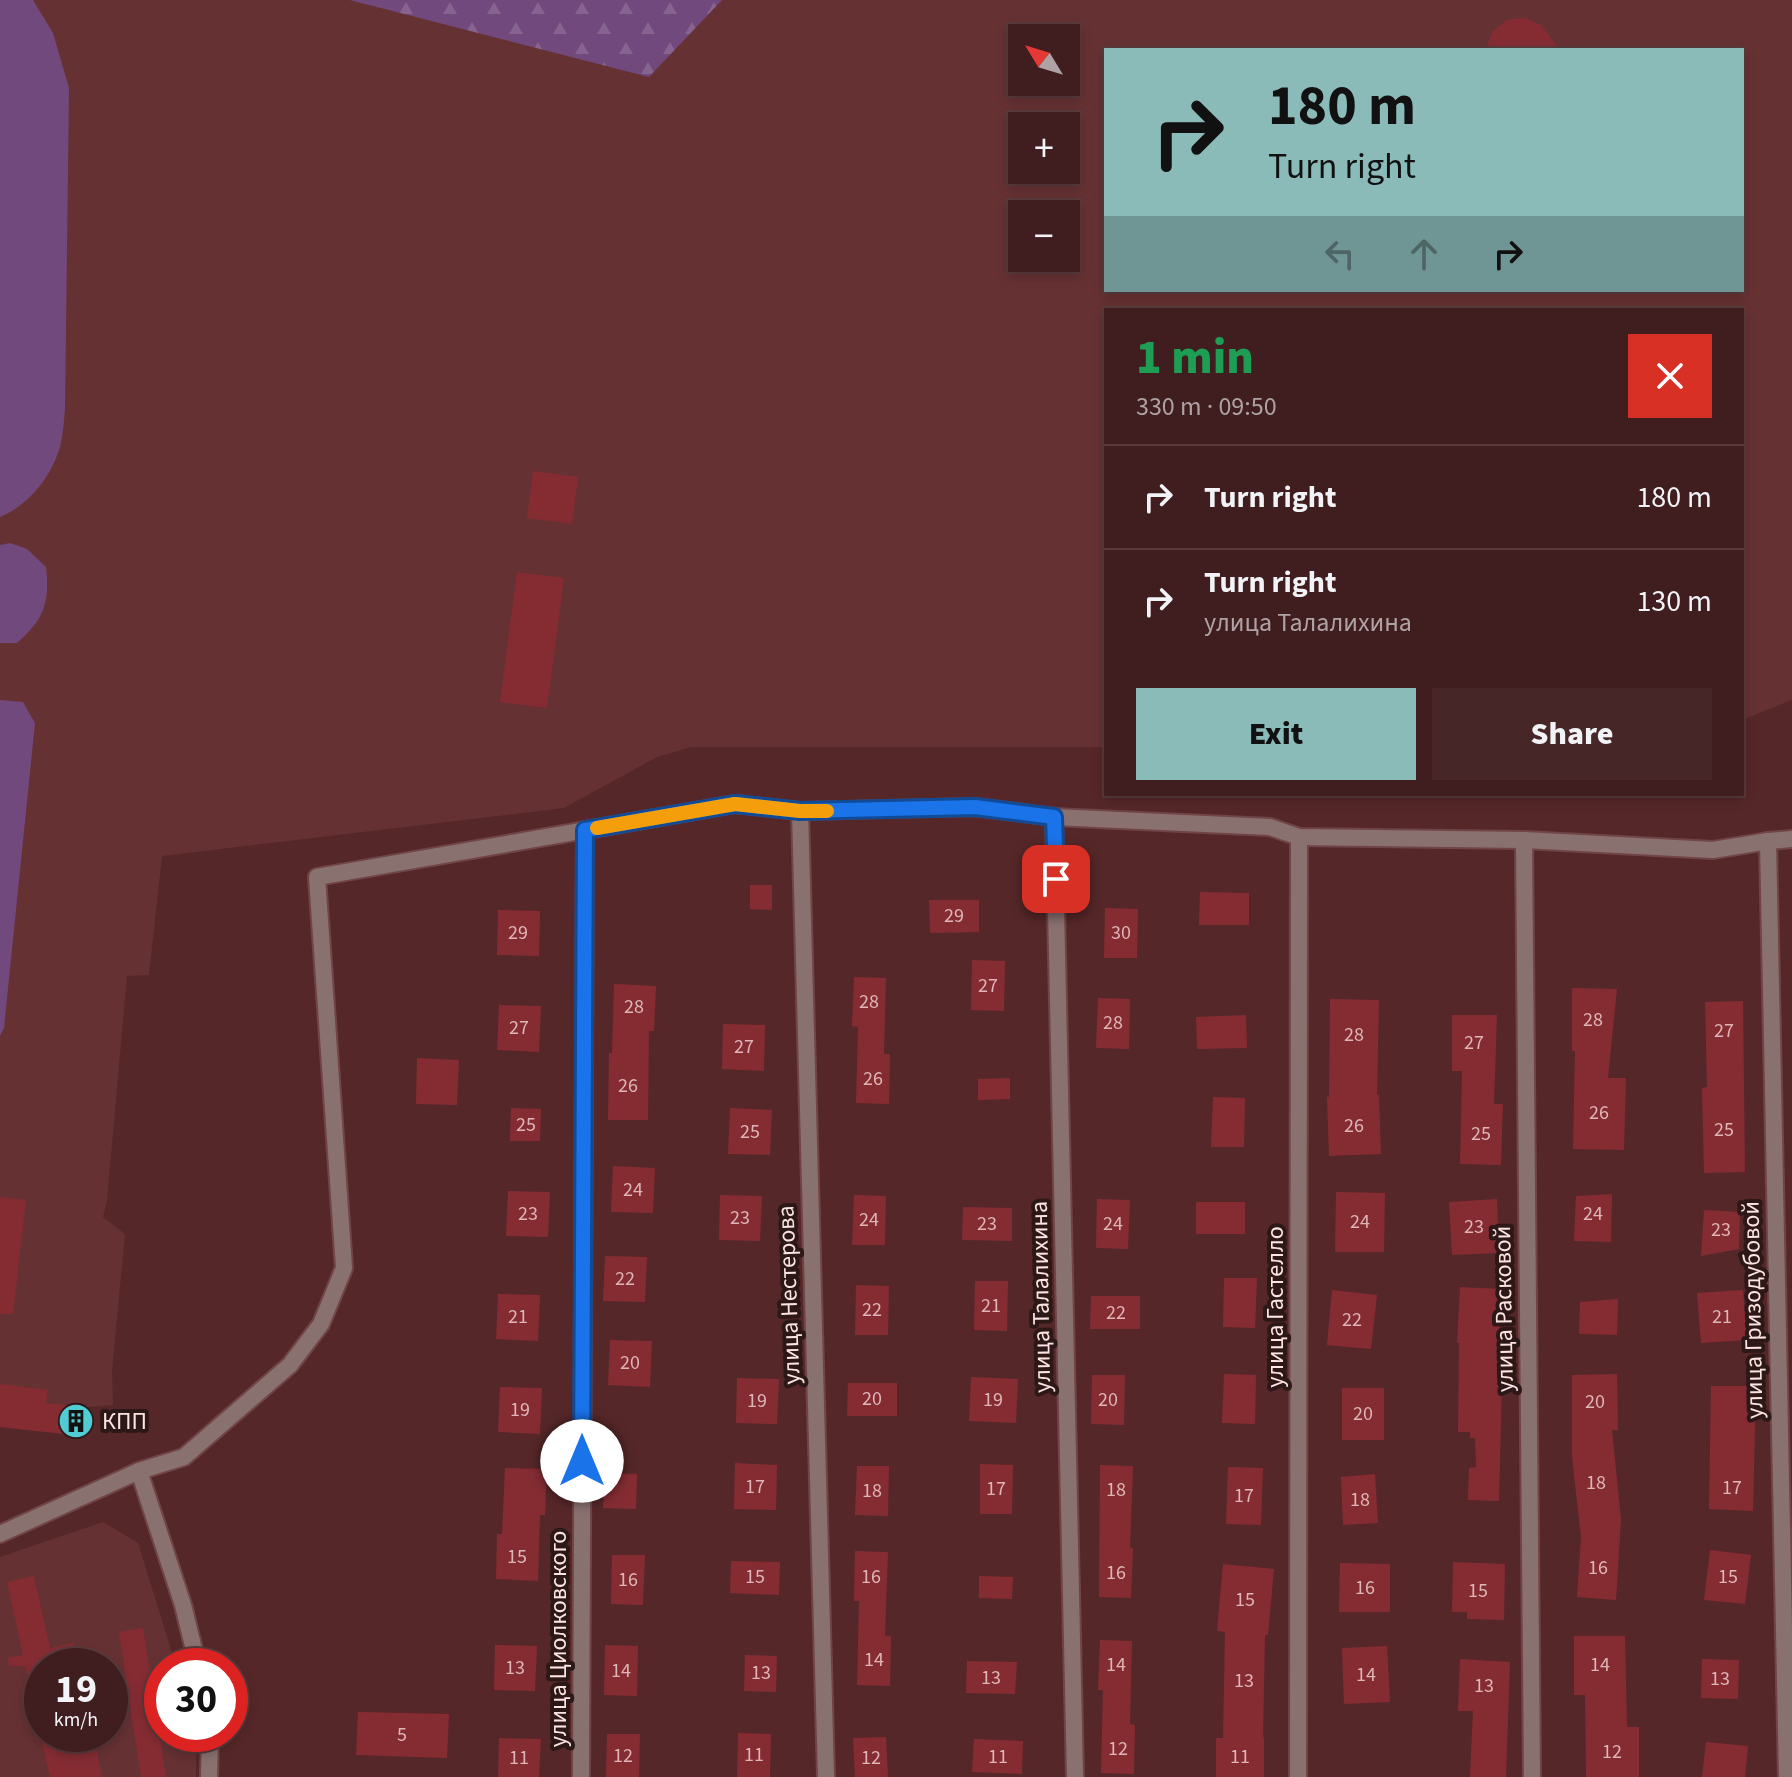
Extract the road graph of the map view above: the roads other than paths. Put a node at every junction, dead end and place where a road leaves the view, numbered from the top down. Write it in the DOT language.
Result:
graph roads {
  1 [pos="800,811"];
  2 [pos="1054,817"];
  3 [pos="585,830"];
  4 [pos="1299,837"];
  5 [pos="1792,839"];
  6 [pos="1524,840"];
  7 [pos="1768,841"];
  8 [pos="139,1471"];
  9 [pos="0,1534"];
  10 [pos="194,1648"];
  11 [pos="210,1752"];
  12 [pos="209,1777"];
  13 [pos="581,1777"];
  14 [pos="826,1777"];
  15 [pos="1075,1777"];
  16 [pos="1298,1777"];
  17 [pos="1532,1777"];
  18 [pos="1787,1777"];
  1 -- 2 [label="street"];
  1 -- 3 [label="street"];
  1 -- 14 [label="street, улица Нестерова"];
  2 -- 4 [label="street"];
  2 -- 15 [label="street, улица Талалихина"];
  3 -- 8 [label="street"];
  3 -- 13 [label="street, улица Циолковского"];
  4 -- 6 [label="street"];
  4 -- 16 [label="street, улица Гастелло"];
  5 -- 7 [label="street"];
  6 -- 7 [label="street"];
  6 -- 17 [label="street, улица Расковой"];
  7 -- 18 [label="street, улица Гризодубовой"];
  8 -- 9 [label="street"];
  8 -- 10 [label="street"];
  11 -- 12 [label="street"];
}
